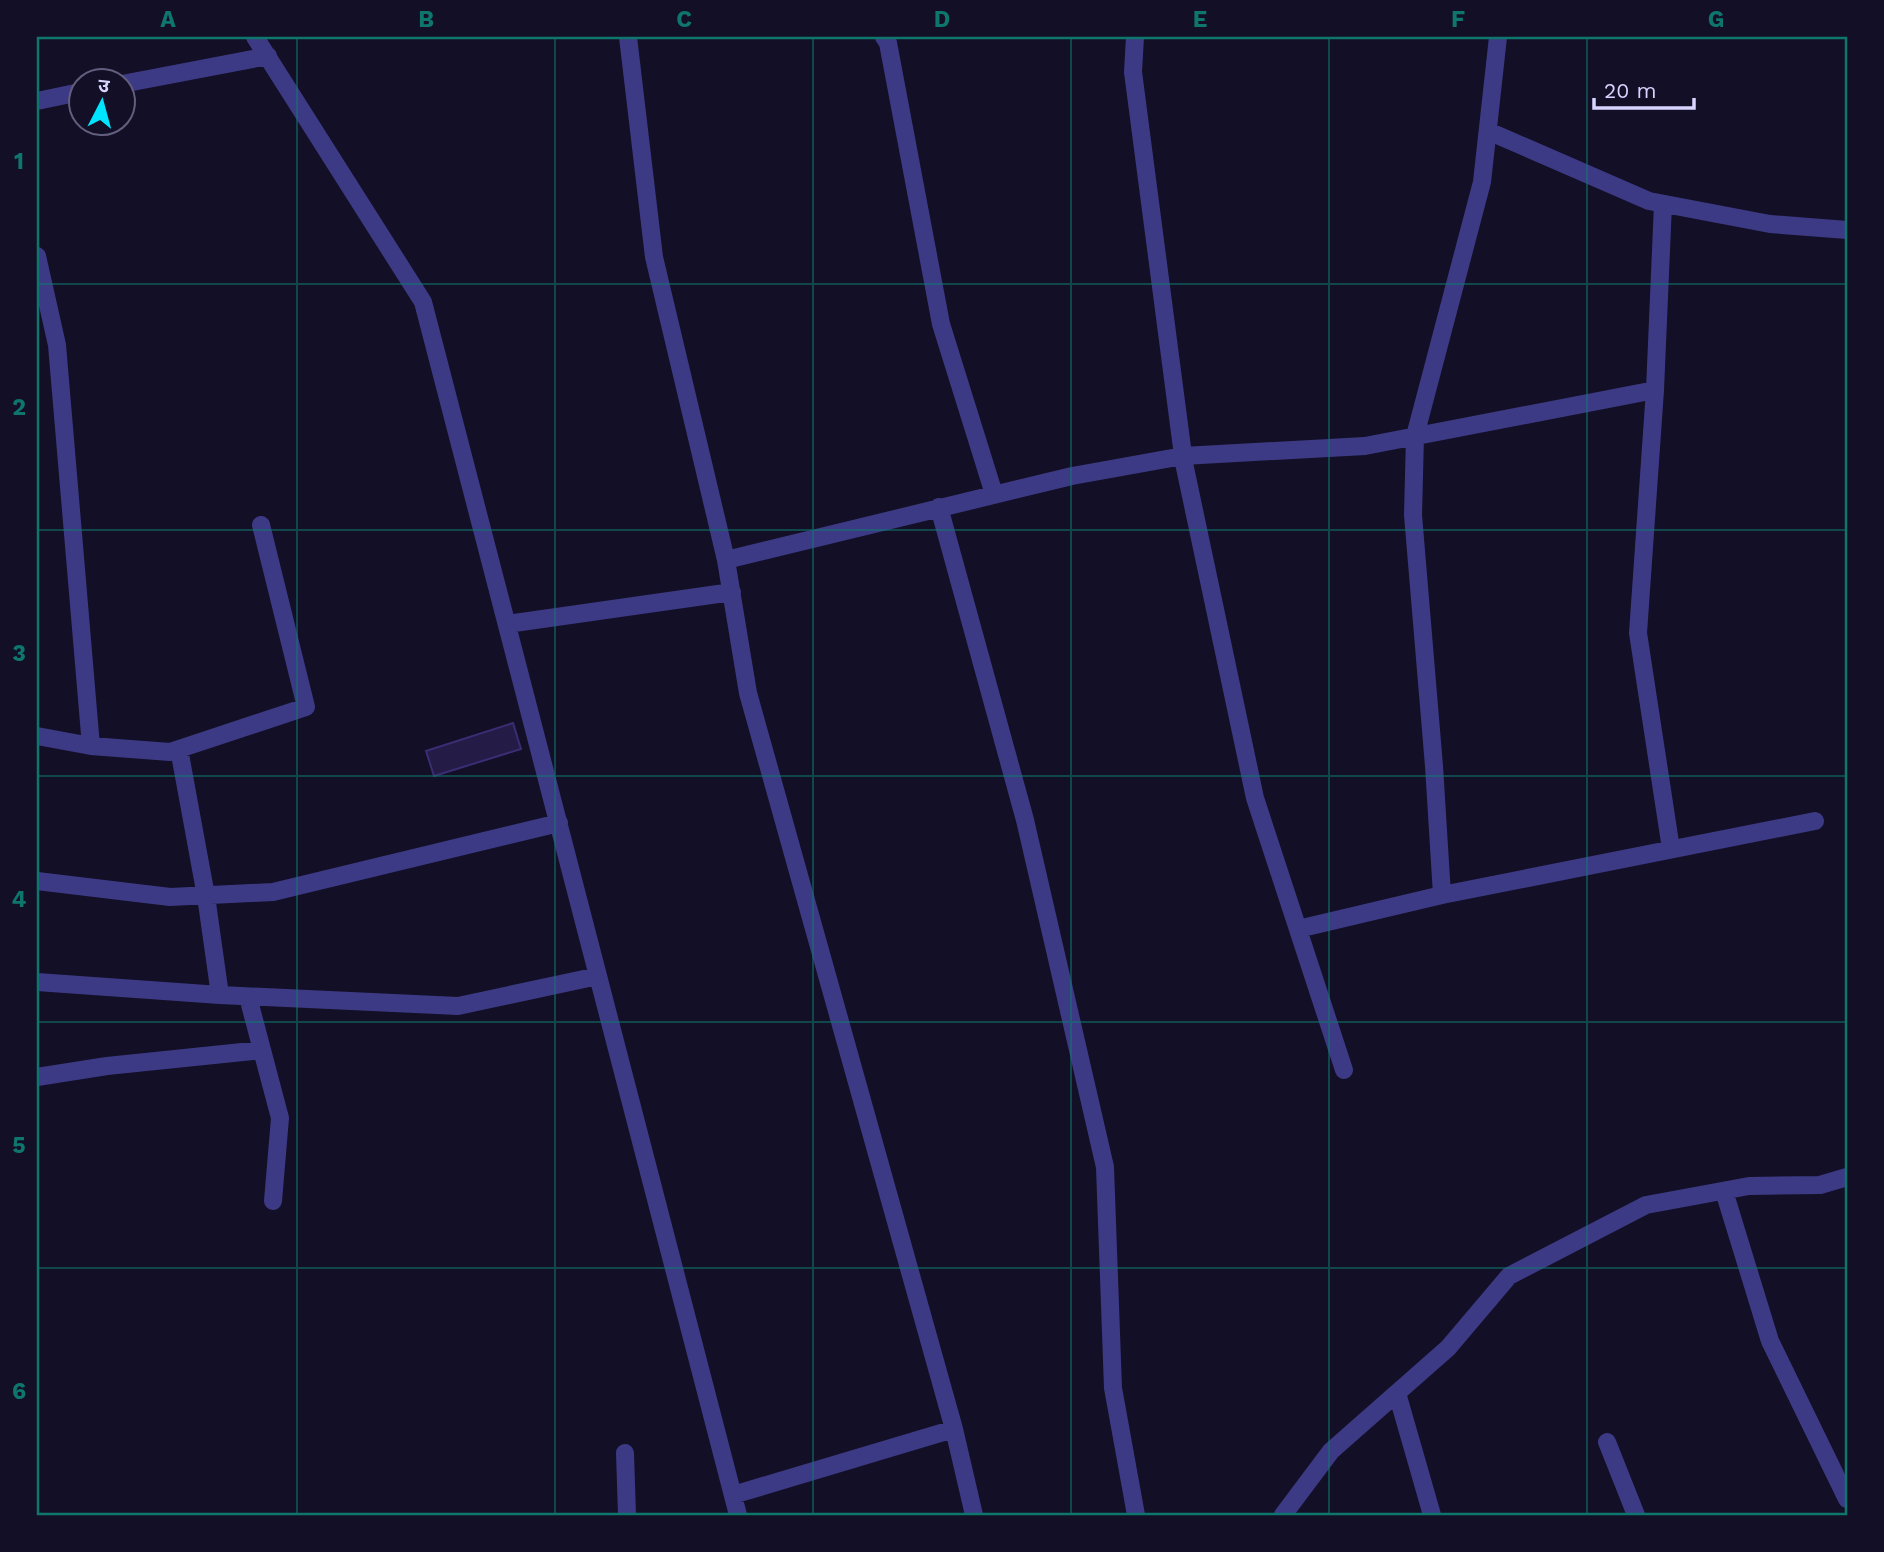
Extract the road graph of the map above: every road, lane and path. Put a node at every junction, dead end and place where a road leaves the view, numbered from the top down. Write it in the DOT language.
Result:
graph roads {
  1 [pos="255,37"];
  2 [pos="628,37"];
  3 [pos="884,37"];
  4 [pos="1135,37"];
  5 [pos="1498,37"];
  6 [pos="268,56"];
  7 [pos="136,81"];
  8 [pos="66,95"];
  9 [pos="37,101"];
  10 [pos="1488,131"];
  11 [pos="1664,204"];
  12 [pos="1847,230"];
  13 [pos="37,256"];
  14 [pos="1655,390"];
  15 [pos="1415,436"];
  16 [pos="1183,456"];
  17 [pos="994,494"];
  18 [pos="939,507"];
  19 [pos="261,525"];
  20 [pos="726,560"];
  21 [pos="732,592"];
  22 [pos="507,624"];
  23 [pos="37,736"];
  24 [pos="91,746"];
  25 [pos="179,749"];
  26 [pos="1815,821"];
  27 [pos="559,823"];
  28 [pos="1671,849"];
  29 [pos="37,881"];
  30 [pos="1442,894"];
  31 [pos="206,896"];
  32 [pos="1298,929"];
  33 [pos="598,976"];
  34 [pos="37,982"];
  35 [pos="220,995"];
  36 [pos="248,997"];
  37 [pos="262,1050"];
  38 [pos="1344,1070"];
  39 [pos="37,1077"];
  40 [pos="1847,1177"];
  41 [pos="1724,1191"];
  42 [pos="273,1201"];
  43 [pos="1397,1393"];
  44 [pos="954,1429"];
  45 [pos="1607,1442"];
  46 [pos="625,1454"];
  47 [pos="733,1495"];
  48 [pos="1847,1499"];
  49 [pos="627,1515"];
  50 [pos="738,1515"];
  51 [pos="974,1515"];
  52 [pos="1136,1515"];
  53 [pos="1283,1515"];
  54 [pos="1432,1515"];
  55 [pos="1636,1515"];
  1 -- 6 [label="street"];
  2 -- 20 [label="street"];
  3 -- 17 [label="street"];
  4 -- 16 [label="street"];
  5 -- 10 [label="street"];
  6 -- 7 [label="street"];
  6 -- 22 [label="street"];
  8 -- 9 [label="street"];
  10 -- 11 [label="street"];
  10 -- 15 [label="street"];
  11 -- 12 [label="street"];
  11 -- 14 [label="street"];
  13 -- 24 [label="street"];
  14 -- 15 [label="street"];
  14 -- 28 [label="street"];
  15 -- 16 [label="street"];
  15 -- 30 [label="street"];
  16 -- 17 [label="street"];
  16 -- 32 [label="street"];
  17 -- 18 [label="street"];
  18 -- 20 [label="street"];
  18 -- 52 [label="street"];
  19 -- 25 [label="street"];
  20 -- 21 [label="street"];
  21 -- 22 [label="street"];
  21 -- 44 [label="street"];
  22 -- 27 [label="street"];
  23 -- 24 [label="street"];
  24 -- 25 [label="street"];
  25 -- 31 [label="street"];
  26 -- 28 [label="street"];
  27 -- 31 [label="street"];
  27 -- 33 [label="street"];
  28 -- 30 [label="street"];
  29 -- 31 [label="street"];
  30 -- 32 [label="street"];
  31 -- 35 [label="street"];
  32 -- 38 [label="street"];
  33 -- 36 [label="street"];
  33 -- 47 [label="street"];
  34 -- 35 [label="street"];
  35 -- 36 [label="street"];
  36 -- 37 [label="street"];
  37 -- 39 [label="street"];
  37 -- 42 [label="street"];
  40 -- 41 [label="street"];
  41 -- 43 [label="street"];
  41 -- 48 [label="street"];
  43 -- 53 [label="street"];
  43 -- 54 [label="street"];
  44 -- 47 [label="street"];
  44 -- 51 [label="street"];
  45 -- 55 [label="street"];
  46 -- 49 [label="street"];
  47 -- 50 [label="street"];
}
